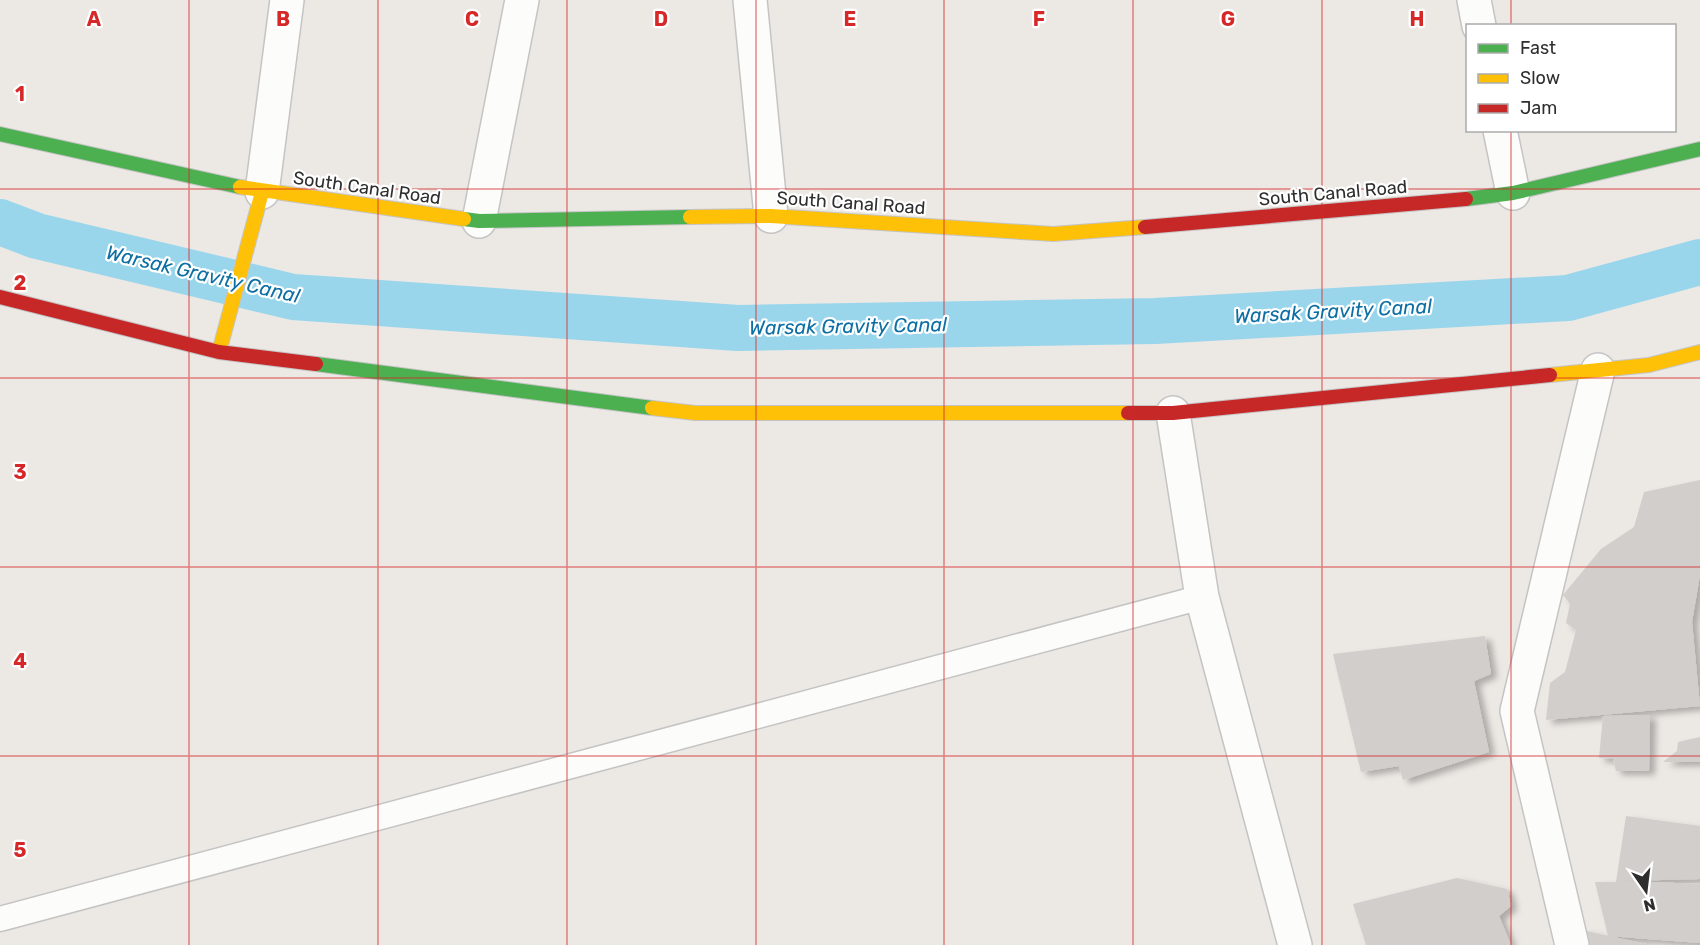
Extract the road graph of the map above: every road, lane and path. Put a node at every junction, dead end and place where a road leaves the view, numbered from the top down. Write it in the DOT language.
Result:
graph roads {
  1 [pos="287,0"];
  2 [pos="522,0"];
  3 [pos="750,0"];
  4 [pos="1474,0"];
  5 [pos="1479,24"];
  6 [pos="1500,132"];
  7 [pos="0,134"];
  8 [pos="1700,149"];
  9 [pos="262,192"];
  10 [pos="1512,193"];
  11 [pos="771,216"];
  12 [pos="479,221"];
  13 [pos="0,297"];
  14 [pos="1700,351"];
  15 [pos="219,352"];
  16 [pos="1598,370"];
  17 [pos="1173,413"];
  18 [pos="1202,597"];
  19 [pos="0,919"];
  20 [pos="1295,945"];
  21 [pos="1572,945"];
  1 -- 9 [label="street"];
  2 -- 12 [label="street"];
  3 -- 11 [label="street"];
  4 -- 5 [label="street"];
  6 -- 10 [label="street"];
  7 -- 9 [label="main road, South Canal Road"];
  8 -- 10 [label="main road, South Canal Road"];
  9 -- 12 [label="main road, South Canal Road"];
  9 -- 15 [label="main road"];
  10 -- 11 [label="main road, South Canal Road"];
  11 -- 12 [label="main road, South Canal Road"];
  13 -- 15 [label="main road"];
  14 -- 16 [label="main road"];
  15 -- 17 [label="main road"];
  16 -- 17 [label="main road"];
  16 -- 21 [label="street"];
  17 -- 18 [label="street"];
  18 -- 19 [label="lane"];
  18 -- 20 [label="street"];
}
